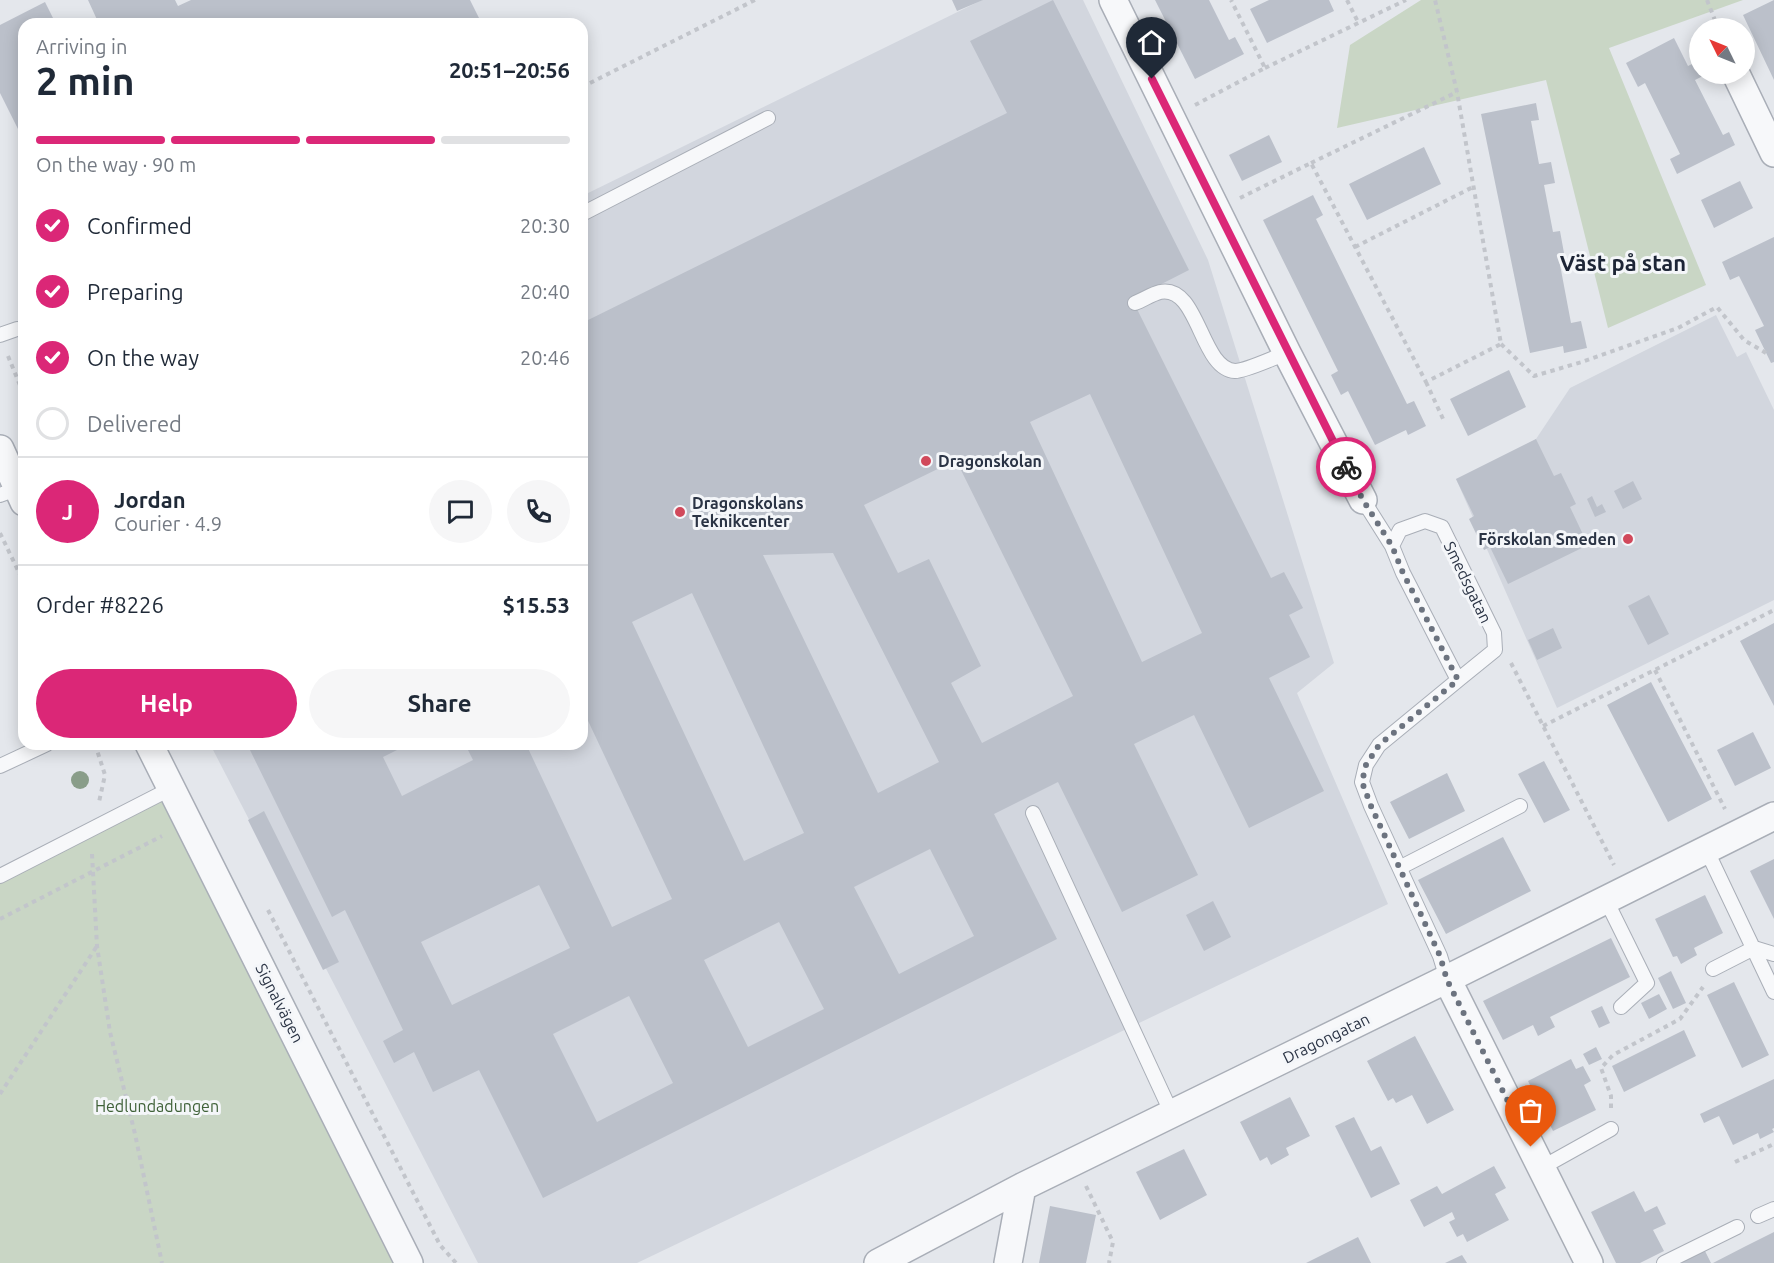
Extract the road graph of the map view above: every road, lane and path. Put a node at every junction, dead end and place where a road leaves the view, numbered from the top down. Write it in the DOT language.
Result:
graph roads {
  1 [pos="755,0"];
  2 [pos="1113,0"];
  3 [pos="1232,0"];
  4 [pos="1347,0"];
  5 [pos="1406,0"];
  6 [pos="1436,0"];
  7 [pos="1707,0"];
  8 [pos="1714,18"];
  9 [pos="1358,22"];
  10 [pos="1265,68"];
  11 [pos="588,84"];
  12 [pos="1741,84"];
  13 [pos="1456,92"];
  14 [pos="768,118"];
  15 [pos="1171,118"];
  16 [pos="1774,153"];
  17 [pos="1311,163"];
  18 [pos="1473,187"];
  19 [pos="1216,209"];
  20 [pos="588,211"];
  21 [pos="1354,247"];
  22 [pos="1135,303"];
  23 [pos="17,329"];
  24 [pos="0,335"];
  25 [pos="1501,344"];
  26 [pos="1287,353"];
  27 [pos="1766,353"];
  28 [pos="7,354"];
  29 [pos="18,380"];
  30 [pos="1426,382"];
  31 [pos="1444,421"];
  32 [pos="0,449"];
  33 [pos="16,493"];
  34 [pos="1363,500"];
  35 [pos="0,533"];
  36 [pos="1392,546"];
  37 [pos="18,570"];
  38 [pos="1774,610"];
  39 [pos="1495,650"];
  40 [pos="1655,670"];
  41 [pos="1458,680"];
  42 [pos="1543,726"];
  43 [pos="33,750"];
  44 [pos="97,750"];
  45 [pos="153,750"];
  46 [pos="0,766"];
  47 [pos="172,788"];
  48 [pos="1520,806"];
  49 [pos="1033,813"];
  50 [pos="1774,816"];
  51 [pos="190,822"];
  52 [pos="92,828"];
  53 [pos="1737,834"];
  54 [pos="1706,849"];
  55 [pos="1401,867"];
  56 [pos="92,872"];
  57 [pos="0,876"];
  58 [pos="1616,895"];
  59 [pos="264,903"];
  60 [pos="0,919"];
  61 [pos="97,946"];
  62 [pos="1754,948"];
  63 [pos="1774,954"];
  64 [pos="1713,969"];
  65 [pos="1447,980"];
  66 [pos="1774,992"];
  67 [pos="1621,1007"];
  68 [pos="0,1094"];
  69 [pos="1172,1114"];
  70 [pos="1611,1130"];
  71 [pos="1774,1144"];
  72 [pos="1074,1161"];
  73 [pos="1735,1162"];
  74 [pos="1541,1168"];
  75 [pos="1022,1187"];
  76 [pos="1774,1209"];
  77 [pos="1758,1216"];
  78 [pos="1737,1227"];
  79 [pos="162,1263"];
  80 [pos="409,1263"];
  81 [pos="456,1263"];
  82 [pos="878,1263"];
  83 [pos="1008,1263"];
  84 [pos="1109,1263"];
  85 [pos="1589,1263"];
  86 [pos="1664,1263"];
  1 -- 11 [label="path"];
  2 -- 15 [label="street"];
  3 -- 10 [label="path"];
  4 -- 9 [label="path"];
  5 -- 9 [label="path"];
  6 -- 13 [label="path"];
  7 -- 8 [label="path"];
  9 -- 10 [label="path"];
  10 -- 15 [label="path"];
  12 -- 16 [label="street"];
  13 -- 17 [label="path"];
  13 -- 18 [label="path"];
  14 -- 20 [label="lane"];
  15 -- 19 [label="street"];
  17 -- 19 [label="path"];
  17 -- 21 [label="path"];
  18 -- 21 [label="path"];
  18 -- 25 [label="path"];
  19 -- 26 [label="street"];
  21 -- 30 [label="path"];
  22 -- 26 [label="lane"];
  23 -- 24 [label="lane"];
  25 -- 27 [label="path"];
  25 -- 30 [label="path"];
  26 -- 34 [label="street"];
  28 -- 29 [label="path"];
  30 -- 31 [label="path"];
  32 -- 33 [label="street"];
  34 -- 36 [label="lane"];
  35 -- 37 [label="path"];
  36 -- 39 [label="lane, Smedsgatan"];
  36 -- 41 [label="lane"];
  38 -- 40 [label="path"];
  39 -- 41 [label="lane"];
  39 -- 42 [label="path"];
  40 -- 42 [label="path"];
  40 -- 53 [label="path"];
  41 -- 55 [label="lane"];
  42 -- 58 [label="path"];
  43 -- 46 [label="lane"];
  44 -- 52 [label="path"];
  45 -- 47 [label="street, Signalvägen"];
  47 -- 51 [label="street, Signalvägen"];
  47 -- 52 [label="lane"];
  48 -- 55 [label="lane"];
  49 -- 69 [label="lane"];
  50 -- 53 [label="street, Dragongatan"];
  51 -- 56 [label="path"];
  51 -- 80 [label="street, Signalvägen"];
  52 -- 56 [label="path"];
  52 -- 57 [label="lane"];
  53 -- 54 [label="street, Dragongatan"];
  54 -- 58 [label="street, Dragongatan"];
  54 -- 62 [label="lane"];
  55 -- 65 [label="lane"];
  56 -- 60 [label="path"];
  56 -- 61 [label="path"];
  58 -- 65 [label="street, Dragongatan"];
  58 -- 67 [label="lane"];
  59 -- 81 [label="path"];
  61 -- 68 [label="path"];
  61 -- 79 [label="path"];
  62 -- 63 [label="lane"];
  62 -- 64 [label="lane"];
  62 -- 66 [label="lane"];
  64 -- 70 [label="path"];
  65 -- 69 [label="street, Dragongatan"];
  65 -- 74 [label="street"];
  69 -- 72 [label="street, Dragongatan"];
  70 -- 74 [label="lane"];
  71 -- 73 [label="path"];
  72 -- 75 [label="street, Dragongatan"];
  72 -- 84 [label="path"];
  74 -- 85 [label="street"];
  75 -- 82 [label="street, Dragongatan"];
  75 -- 83 [label="street"];
  76 -- 77 [label="lane"];
  78 -- 86 [label="lane"];
}
